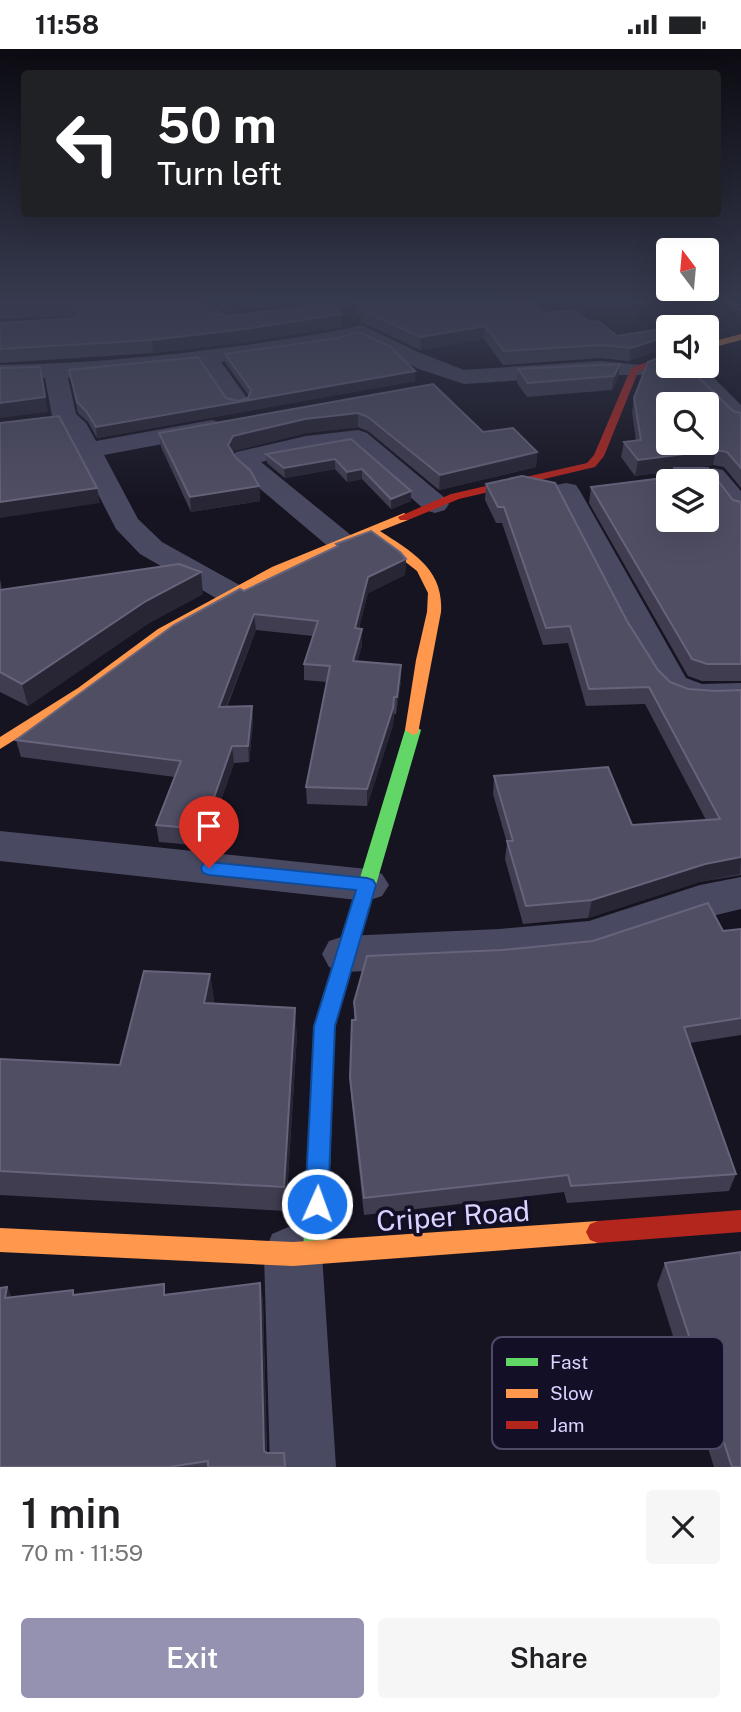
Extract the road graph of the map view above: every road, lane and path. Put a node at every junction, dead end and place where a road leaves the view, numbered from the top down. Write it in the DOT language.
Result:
graph roads {
  1 [pos="64,369"];
  2 [pos="160,369"];
  3 [pos="215,369"];
  4 [pos="437,369"];
  5 [pos="570,369"];
  6 [pos="625,369"];
  7 [pos="634,370"];
  8 [pos="0,372"];
  9 [pos="464,377"];
  10 [pos="701,378"];
  11 [pos="425,390"];
  12 [pos="55,397"];
  13 [pos="741,419"];
  14 [pos="87,450"];
  15 [pos="741,472"];
  16 [pos="719,475"];
  17 [pos="525,482"];
  18 [pos="719,483"];
  19 [pos="435,504"];
  20 [pos="741,508"];
  21 [pos="372,530"];
  22 [pos="341,542"];
  23 [pos="232,594"];
  24 [pos="741,694"];
  25 [pos="0,744"];
  26 [pos="0,846"];
  27 [pos="367,885"];
  28 [pos="741,893"];
  29 [pos="345,954"];
  30 [pos="741,1221"];
  31 [pos="0,1240"];
  32 [pos="304,1253"];
  33 [pos="303,1467"];
  1 -- 12 [label="street"];
  2 -- 12 [label="street"];
  3 -- 14 [label="street"];
  4 -- 9 [label="street"];
  5 -- 9 [label="street"];
  6 -- 7 [label="street"];
  7 -- 17 [label="street"];
  8 -- 12 [label="street"];
  9 -- 11 [label="street"];
  10 -- 13 [label="street"];
  12 -- 14 [label="street"];
  14 -- 23 [label="street"];
  15 -- 16 [label="street"];
  17 -- 19 [label="street"];
  17 -- 24 [label="street"];
  18 -- 20 [label="street"];
  19 -- 21 [label="street"];
  19 -- 22 [label="street"];
  21 -- 22 [label="street"];
  21 -- 27 [label="street"];
  22 -- 23 [label="street"];
  23 -- 25 [label="street"];
  26 -- 27 [label="street"];
  27 -- 29 [label="street"];
  28 -- 29 [label="street"];
  29 -- 32 [label="street"];
  30 -- 32 [label="street, Criper Road"];
  31 -- 32 [label="street, Criper Road"];
  32 -- 33 [label="street"];
}
